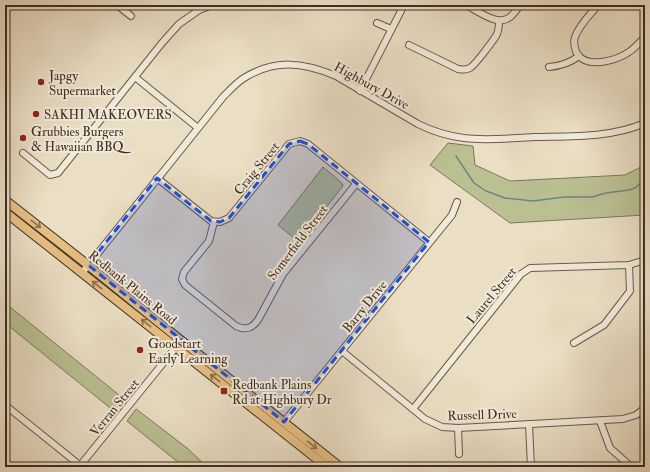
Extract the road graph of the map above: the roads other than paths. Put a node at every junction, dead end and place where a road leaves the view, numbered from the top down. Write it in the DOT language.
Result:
graph roads {
  1 [pos="117,5"];
  2 [pos="212,5"];
  3 [pos="404,5"];
  4 [pos="466,5"];
  5 [pos="520,5"];
  6 [pos="598,5"];
  7 [pos="131,16"];
  8 [pos="499,21"];
  9 [pos="378,23"];
  10 [pos="391,30"];
  11 [pos="645,37"];
  12 [pos="409,44"];
  13 [pos="579,56"];
  14 [pos="549,67"];
  15 [pos="135,77"];
  16 [pos="360,91"];
  17 [pos="644,125"];
  18 [pos="198,128"];
  19 [pos="23,153"];
  20 [pos="157,178"];
  21 [pos="356,184"];
  22 [pos="5,200"];
  23 [pos="457,202"];
  24 [pos="5,212"];
  25 [pos="214,222"];
  26 [pos="429,242"];
  27 [pos="645,260"];
  28 [pos="88,265"];
  29 [pos="629,265"];
  30 [pos="82,273"];
  31 [pos="574,343"];
  32 [pos="179,344"];
  33 [pos="342,351"];
  34 [pos="5,405"];
  35 [pos="645,408"];
  36 [pos="413,409"];
  37 [pos="600,421"];
  38 [pos="284,422"];
  39 [pos="529,424"];
  40 [pos="458,428"];
  41 [pos="459,454"];
  42 [pos="627,463"];
  43 [pos="80,467"];
  44 [pos="327,467"];
  45 [pos="340,467"];
  46 [pos="531,467"];
  1 -- 7 [label="street"];
  2 -- 15 [label="street"];
  3 -- 10 [label="street"];
  4 -- 8 [label="street"];
  5 -- 8 [label="street"];
  6 -- 13 [label="street"];
  8 -- 12 [label="street"];
  9 -- 10 [label="street"];
  10 -- 16 [label="street"];
  11 -- 13 [label="street"];
  13 -- 14 [label="street"];
  15 -- 18 [label="street"];
  15 -- 19 [label="street"];
  16 -- 17 [label="street, Highbury Drive"];
  16 -- 18 [label="street, Highbury Drive"];
  18 -- 20 [label="street, Highbury Drive"];
  20 -- 25 [label="street"];
  20 -- 28 [label="street, Highbury Drive"];
  21 -- 25 [label="street, Craig Street"];
  21 -- 25 [label="street, Somerfield Street"];
  21 -- 26 [label="street, Craig Street"];
  22 -- 28 [label="main road, Redbank Plains Road, one-way"];
  23 -- 26 [label="street, Barry Drive"];
  24 -- 30 [label="main road, Redbank Plains Road"];
  26 -- 33 [label="street, Barry Drive"];
  27 -- 29 [label="street, Laurel Street"];
  28 -- 30 [label="street, Highbury Drive"];
  28 -- 32 [label="main road, Redbank Plains Road"];
  29 -- 31 [label="street"];
  29 -- 36 [label="street, Laurel Street"];
  32 -- 30 [label="main road, Redbank Plains Road, one-way"];
  32 -- 38 [label="main road, Redbank Plains Road"];
  32 -- 43 [label="street, Verran Street"];
  44 -- 32 [label="main road, Redbank Plains Road, one-way"];
  33 -- 36 [label="street, Russell Drive"];
  33 -- 38 [label="street, Barry Drive"];
  34 -- 43 [label="street"];
  35 -- 37 [label="street, Russell Drive"];
  36 -- 40 [label="street, Russell Drive"];
  37 -- 39 [label="street, Russell Drive"];
  37 -- 42 [label="street"];
  38 -- 45 [label="main road, Redbank Plains Road, one-way"];
  39 -- 40 [label="street, Russell Drive"];
  39 -- 46 [label="street"];
  40 -- 41 [label="street"];
}
